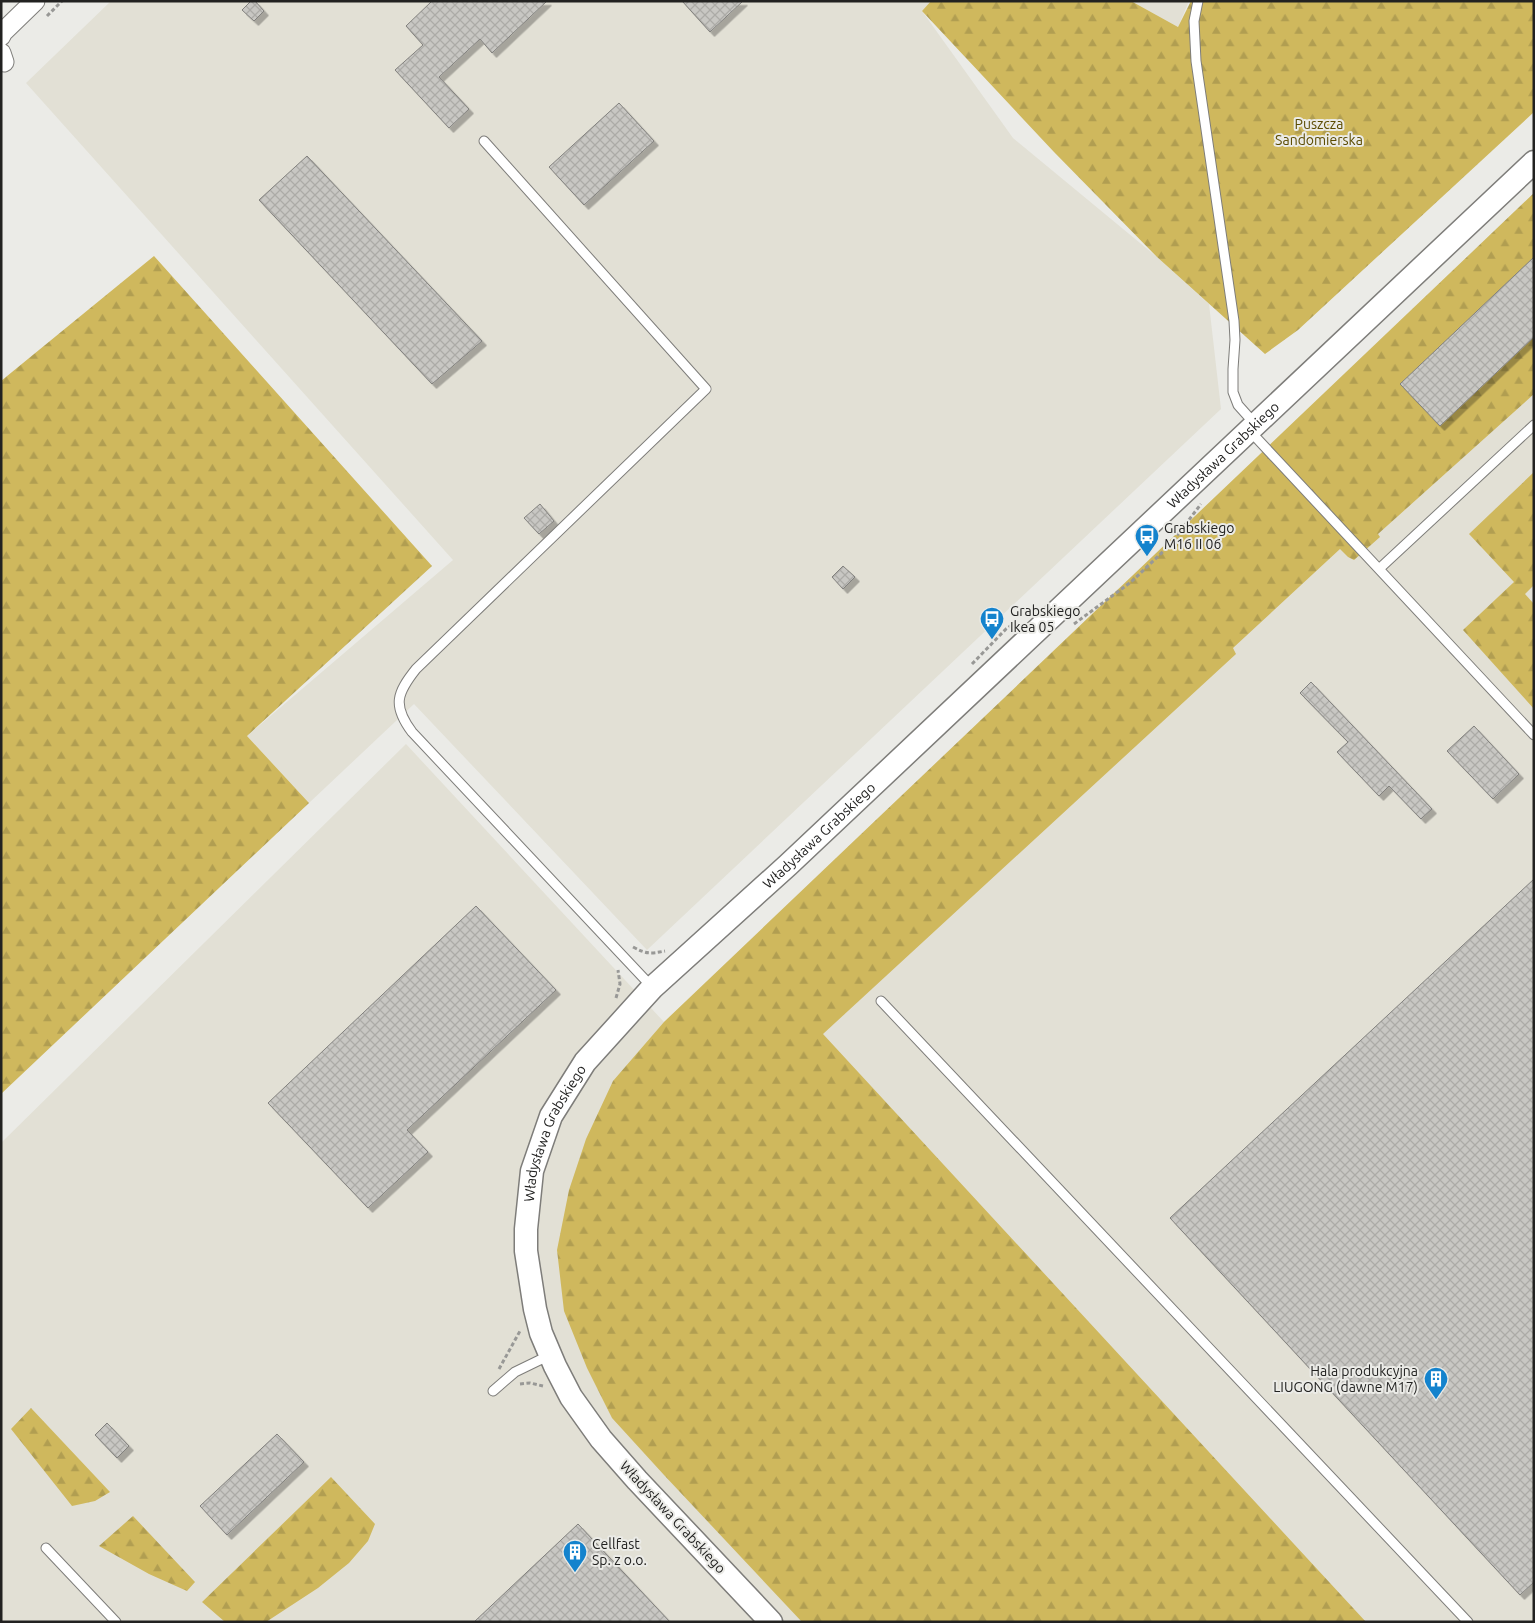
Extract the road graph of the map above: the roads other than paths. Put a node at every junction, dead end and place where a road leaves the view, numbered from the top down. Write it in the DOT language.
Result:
graph roads {
  1 [pos="35,1"];
  2 [pos="1198,1"];
  3 [pos="1,36"];
  4 [pos="484,141"];
  5 [pos="1534,162"];
  6 [pos="1534,425"];
  7 [pos="1252,427"];
  8 [pos="1379,569"];
  9 [pos="1534,735"];
  10 [pos="652,988"];
  11 [pos="881,1001"];
  12 [pos="550,1355"];
  13 [pos="496,1387"];
  14 [pos="46,1548"];
  15 [pos="116,1622"];
  16 [pos="771,1622"];
  17 [pos="1468,1622"];
  1 -- 3 [label="street"];
  2 -- 7 [label="lane"];
  4 -- 10 [label="lane"];
  5 -- 7 [label="street, Władysława Grabskiego"];
  6 -- 8 [label="lane"];
  7 -- 8 [label="lane"];
  7 -- 10 [label="street, Władysława Grabskiego"];
  8 -- 9 [label="lane"];
  10 -- 12 [label="street, Władysława Grabskiego"];
  11 -- 17 [label="lane"];
  12 -- 13 [label="lane"];
  12 -- 16 [label="street, Władysława Grabskiego"];
  14 -- 15 [label="lane"];
}
